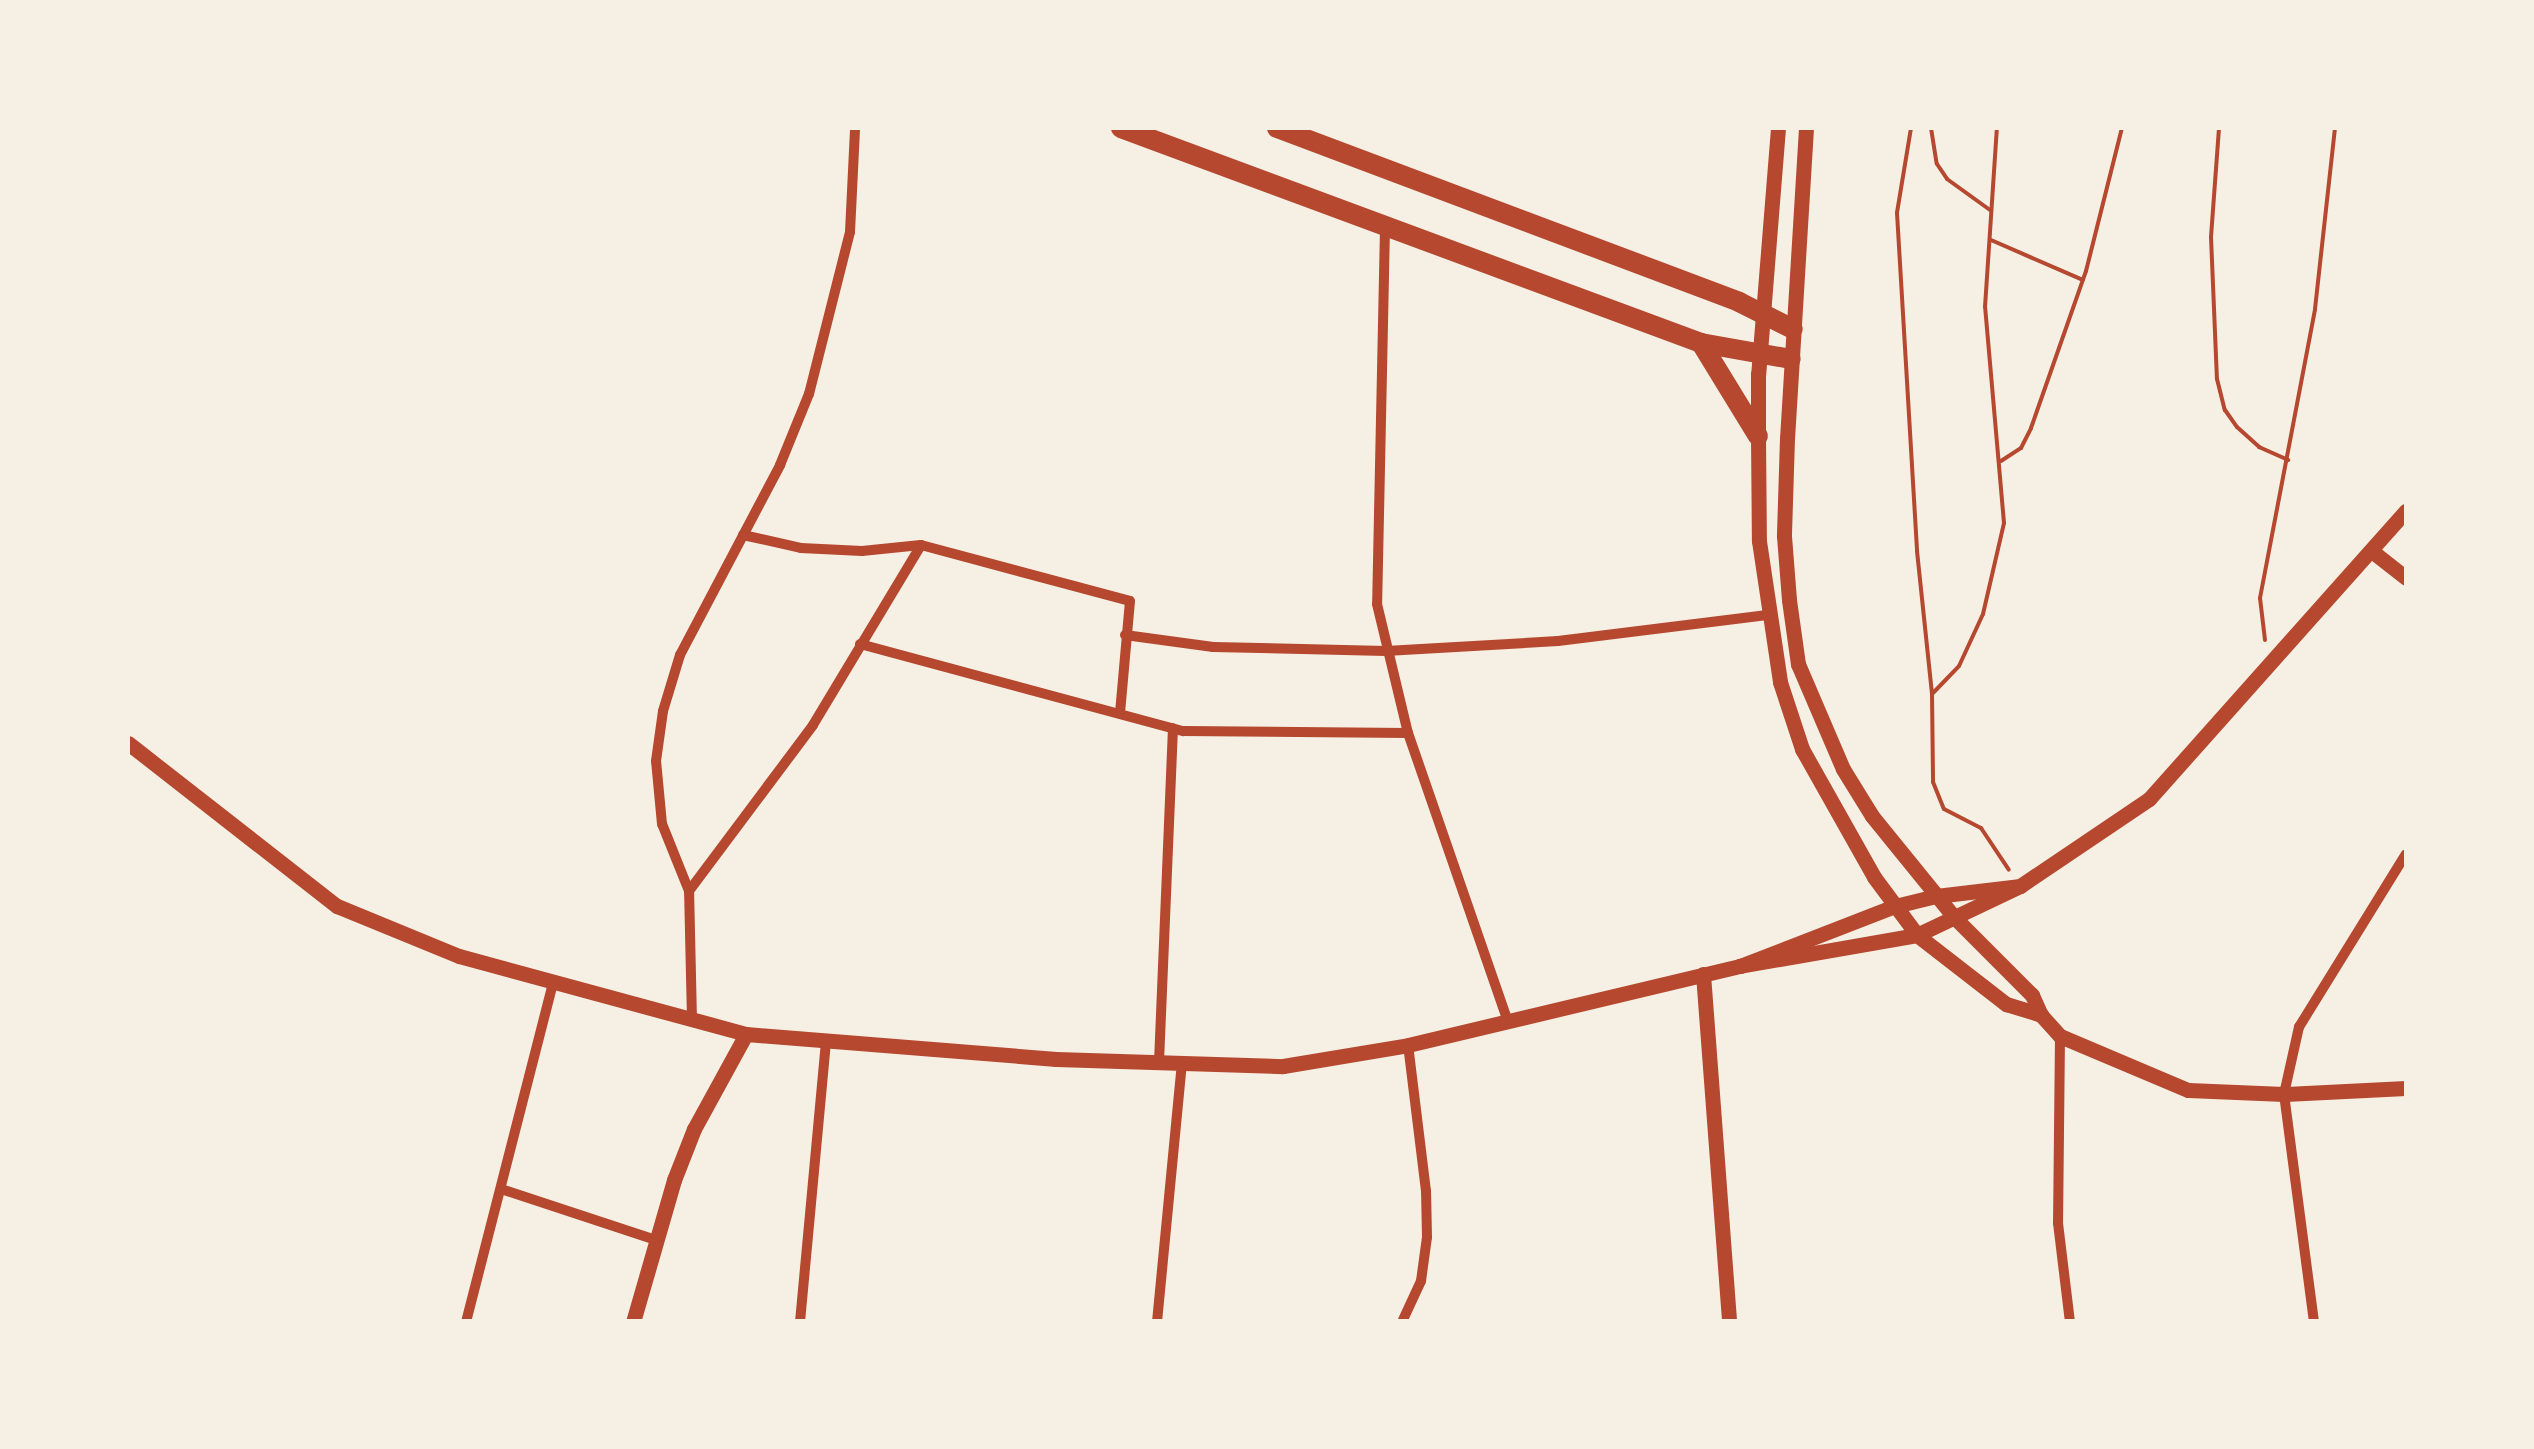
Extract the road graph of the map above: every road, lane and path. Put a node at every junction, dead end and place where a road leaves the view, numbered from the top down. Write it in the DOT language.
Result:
graph roads {
  1 [pos="855,128"];
  2 [pos="1120,128"];
  3 [pos="1277,128"];
  4 [pos="1778,128"];
  5 [pos="1806,128"];
  6 [pos="1910,128"];
  7 [pos="1931,128"];
  8 [pos="1997,128"];
  9 [pos="2122,128"];
  10 [pos="2219,128"];
  11 [pos="2335,128"];
  12 [pos="1990,210"];
  13 [pos="1385,228"];
  14 [pos="1988,240"];
  15 [pos="2082,280"];
  16 [pos="1764,314"];
  17 [pos="1792,329"];
  18 [pos="1701,343"];
  19 [pos="1760,354"];
  20 [pos="1792,359"];
  21 [pos="1758,436"];
  22 [pos="2288,460"];
  23 [pos="2001,461"];
  24 [pos="2406,511"];
  25 [pos="743,536"];
  26 [pos="921,545"];
  27 [pos="2373,552"];
  28 [pos="2406,578"];
  29 [pos="1767,614"];
  30 [pos="1125,636"];
  31 [pos="860,644"];
  32 [pos="1386,651"];
  33 [pos="2276,658"];
  34 [pos="1932,694"];
  35 [pos="1120,714"];
  36 [pos="1173,728"];
  37 [pos="1408,733"];
  38 [pos="128,743"];
  39 [pos="2406,854"];
  40 [pos="2020,886"];
  41 [pos="689,890"];
  42 [pos="1936,896"];
  43 [pos="1895,906"];
  44 [pos="1955,918"];
  45 [pos="1917,936"];
  46 [pos="1740,966"];
  47 [pos="1704,974"];
  48 [pos="553,982"];
  49 [pos="2041,1014"];
  50 [pos="692,1020"];
  51 [pos="1508,1021"];
  52 [pos="746,1034"];
  53 [pos="2060,1036"];
  54 [pos="826,1040"];
  55 [pos="1408,1045"];
  56 [pos="1159,1062"];
  57 [pos="1182,1063"];
  58 [pos="2406,1088"];
  59 [pos="2284,1094"];
  60 [pos="501,1188"];
  61 [pos="656,1240"];
  62 [pos="466,1322"];
  63 [pos="633,1322"];
  64 [pos="800,1322"];
  65 [pos="1157,1322"];
  66 [pos="1402,1322"];
  67 [pos="1729,1322"];
  68 [pos="2070,1322"];
  69 [pos="2314,1322"];
  1 -- 25 [label="street"];
  2 -- 13 [label="main road"];
  3 -- 16 [label="main road"];
  4 -- 16 [label="street"];
  5 -- 17 [label="street"];
  6 -- 34 [label="path"];
  7 -- 12 [label="path"];
  8 -- 12 [label="path"];
  9 -- 15 [label="path"];
  10 -- 22 [label="path"];
  11 -- 22 [label="path"];
  12 -- 14 [label="path"];
  13 -- 18 [label="main road"];
  13 -- 32 [label="street"];
  14 -- 15 [label="path"];
  14 -- 23 [label="path"];
  15 -- 23 [label="path"];
  16 -- 17 [label="main road"];
  16 -- 19 [label="street"];
  17 -- 20 [label="street"];
  18 -- 19 [label="main road"];
  18 -- 21 [label="main road"];
  19 -- 20 [label="main road"];
  19 -- 21 [label="street"];
  20 -- 42 [label="street"];
  21 -- 29 [label="street"];
  22 -- 33 [label="path"];
  23 -- 34 [label="path"];
  24 -- 27 [label="street"];
  25 -- 26 [label="street"];
  25 -- 41 [label="street"];
  26 -- 30 [label="street"];
  26 -- 31 [label="street"];
  27 -- 28 [label="street"];
  27 -- 33 [label="street"];
  29 -- 32 [label="street"];
  29 -- 43 [label="street"];
  30 -- 32 [label="street"];
  30 -- 35 [label="street"];
  31 -- 35 [label="street"];
  31 -- 41 [label="street"];
  32 -- 37 [label="street"];
  33 -- 40 [label="street"];
  34 -- 40 [label="path"];
  35 -- 36 [label="street"];
  36 -- 37 [label="street"];
  36 -- 56 [label="street"];
  37 -- 51 [label="street"];
  38 -- 48 [label="street"];
  39 -- 59 [label="street"];
  40 -- 42 [label="street"];
  40 -- 44 [label="street"];
  41 -- 50 [label="street"];
  42 -- 43 [label="street"];
  42 -- 44 [label="street"];
  43 -- 45 [label="street"];
  43 -- 46 [label="street"];
  44 -- 45 [label="street"];
  44 -- 49 [label="street"];
  45 -- 46 [label="street"];
  45 -- 49 [label="street"];
  46 -- 47 [label="street"];
  47 -- 51 [label="street"];
  47 -- 67 [label="street"];
  48 -- 50 [label="street"];
  48 -- 60 [label="street"];
  49 -- 53 [label="street"];
  50 -- 52 [label="street"];
  51 -- 55 [label="street"];
  52 -- 54 [label="street"];
  52 -- 61 [label="street"];
  53 -- 59 [label="street"];
  53 -- 68 [label="street"];
  54 -- 56 [label="street"];
  54 -- 64 [label="street"];
  55 -- 57 [label="street"];
  55 -- 66 [label="street"];
  56 -- 57 [label="street"];
  57 -- 65 [label="street"];
  58 -- 59 [label="street"];
  59 -- 69 [label="street"];
  60 -- 61 [label="street"];
  60 -- 62 [label="street"];
  61 -- 63 [label="street"];
}
